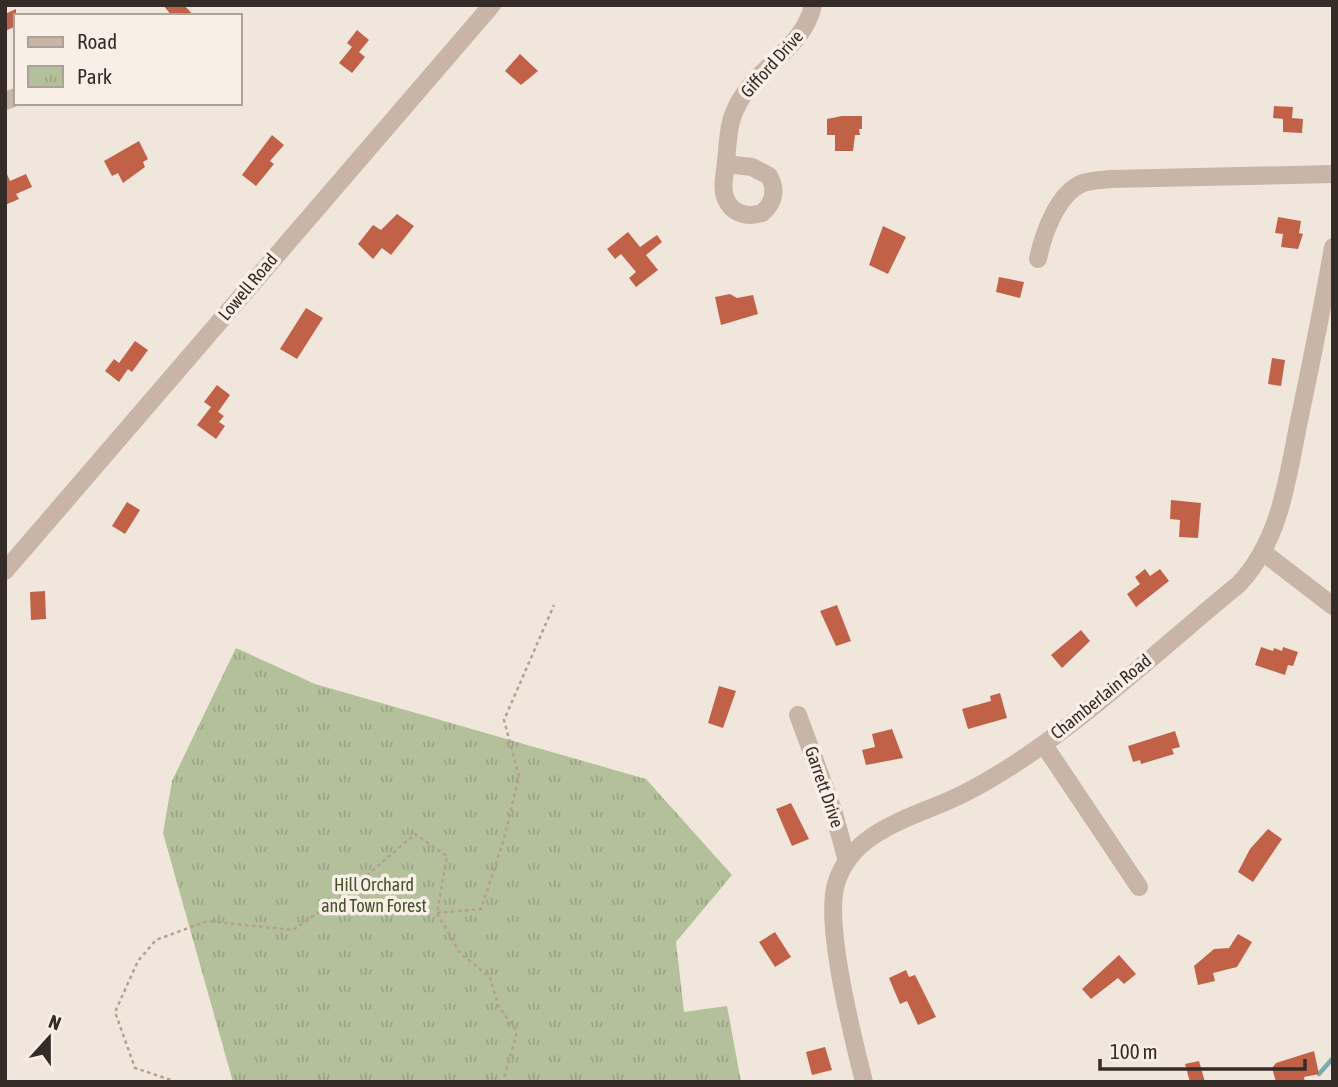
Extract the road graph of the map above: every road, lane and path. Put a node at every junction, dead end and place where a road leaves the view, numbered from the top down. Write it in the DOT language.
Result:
graph roads {
  1 [pos="492,5"];
  2 [pos="813,5"];
  3 [pos="726,164"];
  4 [pos="1333,174"];
  5 [pos="1333,247"];
  6 [pos="1038,259"];
  7 [pos="1264,552"];
  8 [pos="5,571"];
  9 [pos="554,605"];
  10 [pos="1333,606"];
  11 [pos="798,715"];
  12 [pos="1044,744"];
  13 [pos="847,861"];
  14 [pos="1139,887"];
  15 [pos="437,913"];
  16 [pos="177,1082"];
  17 [pos="503,1082"];
  18 [pos="864,1082"];
  1 -- 8 [label="street, Lowell Road"];
  2 -- 3 [label="street, Gifford Drive"];
  4 -- 6 [label="street"];
  5 -- 7 [label="street, Chamberlain Road"];
  7 -- 10 [label="street"];
  7 -- 12 [label="street, Chamberlain Road"];
  9 -- 15 [label="path"];
  11 -- 13 [label="street, Garrett Drive"];
  12 -- 13 [label="street, Chamberlain Road"];
  12 -- 14 [label="street"];
  13 -- 18 [label="street, Chamberlain Road"];
  15 -- 16 [label="path"];
  15 -- 17 [label="path"];
}
